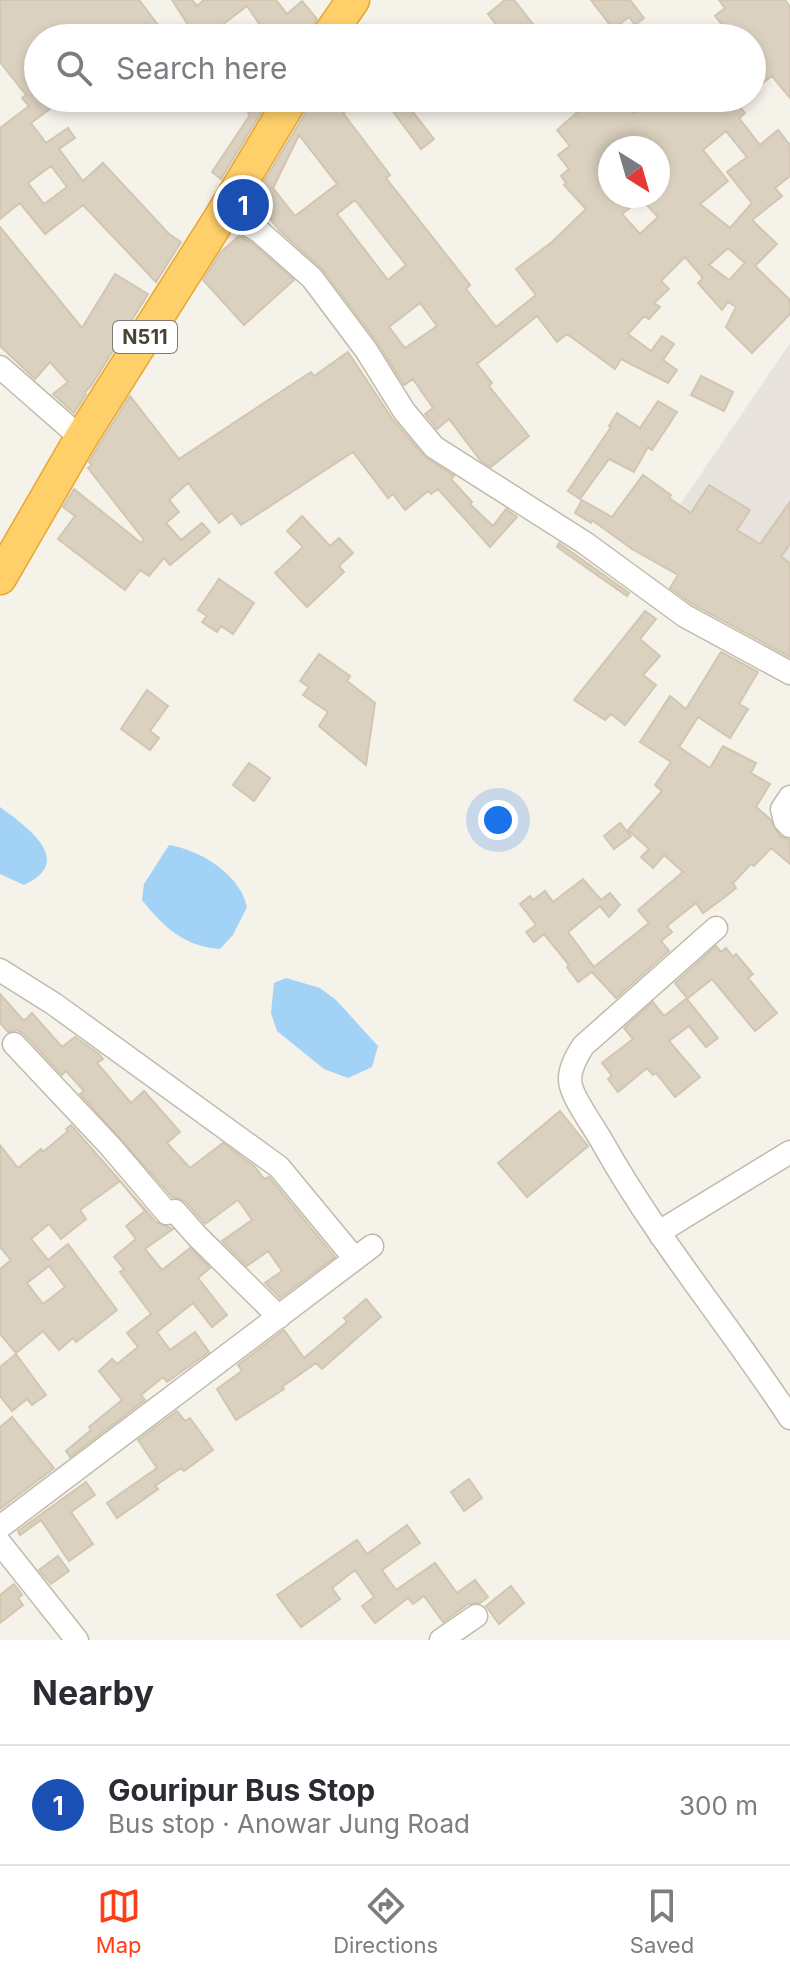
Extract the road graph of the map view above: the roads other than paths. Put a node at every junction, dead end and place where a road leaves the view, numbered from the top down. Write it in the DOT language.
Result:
graph roads {
  1 [pos="353,0"];
  2 [pos="337,24"];
  3 [pos="284,112"];
  4 [pos="220,218"];
  5 [pos="0,367"];
  6 [pos="81,438"];
  7 [pos="0,578"];
  8 [pos="790,673"];
  9 [pos="790,797"];
  10 [pos="790,826"];
  11 [pos="716,928"];
  12 [pos="0,970"];
  13 [pos="14,1044"];
  14 [pos="790,1152"];
  15 [pos="661,1236"];
  16 [pos="279,1317"];
  17 [pos="790,1418"];
  18 [pos="0,1527"];
  19 [pos="0,1543"];
  20 [pos="476,1616"];
  21 [pos="77,1640"];
  22 [pos="441,1640"];
  1 -- 2 [label="highway"];
  3 -- 4 [label="highway, N511"];
  4 -- 6 [label="highway, N511"];
  4 -- 8 [label="street"];
  5 -- 6 [label="street"];
  6 -- 7 [label="highway, N511"];
  9 -- 10 [label="street"];
  11 -- 15 [label="street"];
  12 -- 16 [label="street"];
  13 -- 16 [label="street"];
  14 -- 15 [label="street"];
  15 -- 17 [label="street"];
  16 -- 18 [label="street"];
  19 -- 21 [label="street"];
  20 -- 22 [label="street"];
}
